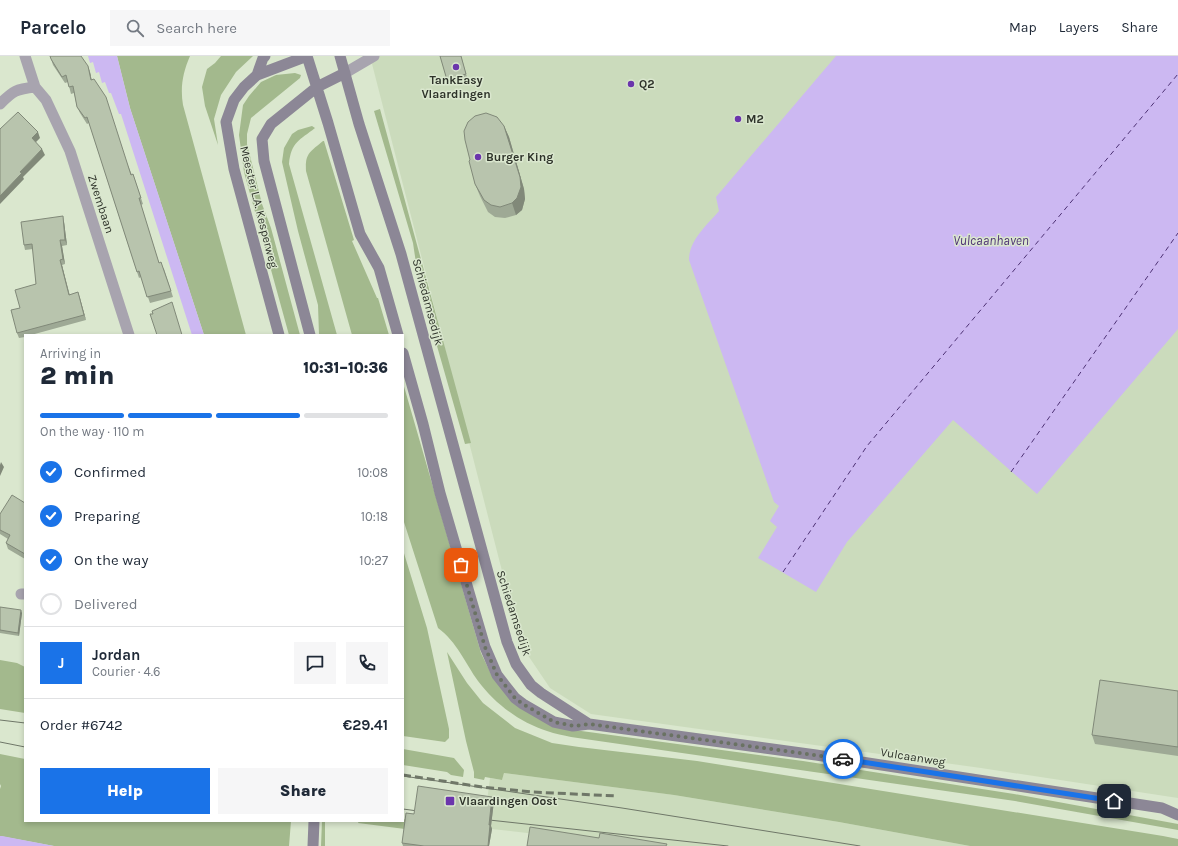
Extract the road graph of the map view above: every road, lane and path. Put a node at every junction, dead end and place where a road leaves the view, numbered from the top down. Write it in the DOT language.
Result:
graph roads {
  1 [pos="25,56"];
  2 [pos="265,56"];
  3 [pos="307,56"];
  4 [pos="340,56"];
  5 [pos="374,56"];
  6 [pos="345,73"];
  7 [pos="257,75"];
  8 [pos="35,87"];
  9 [pos="317,87"];
  10 [pos="0,104"];
  11 [pos="130,334"];
  12 [pos="279,334"];
  13 [pos="310,334"];
  14 [pos="398,334"];
  15 [pos="404,357"];
  16 [pos="589,724"];
  17 [pos="1178,806"];
  18 [pos="1162,808"];
  19 [pos="1178,815"];
  20 [pos="314,822"];
  21 [pos="313,846"];
  1 -- 8 [label="street, Zwembaan"];
  2 -- 7 [label="main road"];
  3 -- 7 [label="main road, Meester L.A. Kesperweg"];
  3 -- 9 [label="main road"];
  4 -- 6 [label="main road, Schiedamsedijk"];
  5 -- 6 [label="street"];
  6 -- 9 [label="main road, Meester L.A. Kesperweg"];
  6 -- 16 [label="main road, Schiedamsedijk"];
  7 -- 12 [label="main road, Meester L.A. Kesperweg"];
  8 -- 10 [label="street"];
  8 -- 11 [label="street, Zwembaan"];
  9 -- 13 [label="main road, Meester L.A. Kesperweg"];
  9 -- 14 [label="main road"];
  15 -- 16 [label="main road"];
  16 -- 18 [label="main road, Vulcaanweg"];
  17 -- 18 [label="main road, Vulcaanweg"];
  18 -- 19 [label="main road, Vulcaanweg"];
  20 -- 21 [label="main road"];
}
